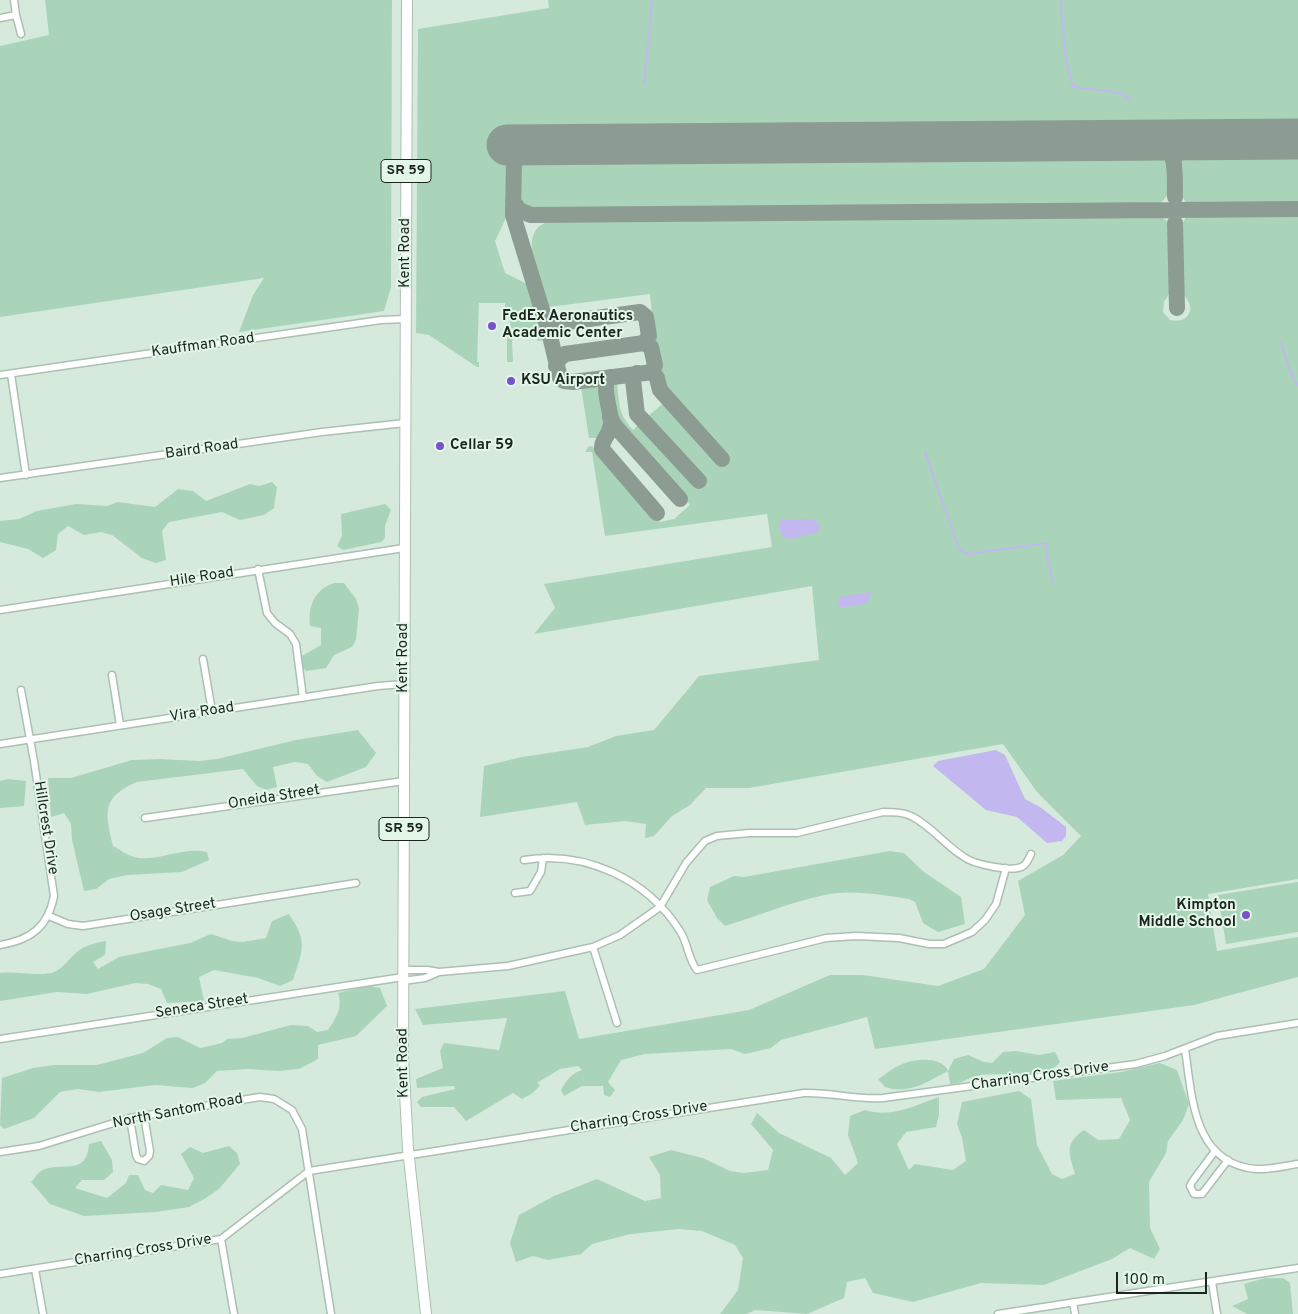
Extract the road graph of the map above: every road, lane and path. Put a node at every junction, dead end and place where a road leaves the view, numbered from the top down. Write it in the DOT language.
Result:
graph roads {
  1 [pos="14,0"];
  2 [pos="407,0"];
  3 [pos="16,15"];
  4 [pos="0,18"];
  5 [pos="21,34"];
  6 [pos="406,319"];
  7 [pos="11,374"];
  8 [pos="0,375"];
  9 [pos="405,423"];
  10 [pos="26,474"];
  11 [pos="0,478"];
  12 [pos="404,548"];
  13 [pos="258,569"];
  14 [pos="0,610"];
  15 [pos="204,659"];
  16 [pos="112,675"];
  17 [pos="404,684"];
  18 [pos="21,690"];
  19 [pos="303,698"];
  20 [pos="212,711"];
  21 [pos="120,725"];
  22 [pos="30,740"];
  23 [pos="0,744"];
  24 [pos="404,780"];
  25 [pos="145,818"];
  26 [pos="1031,854"];
  27 [pos="543,858"];
  28 [pos="524,860"];
  29 [pos="1006,868"];
  30 [pos="356,883"];
  31 [pos="515,893"];
  32 [pos="660,907"];
  33 [pos="49,916"];
  34 [pos="0,945"];
  35 [pos="593,947"];
  36 [pos="439,972"];
  37 [pos="403,976"];
  38 [pos="617,1023"];
  39 [pos="1298,1023"];
  40 [pos="0,1039"];
  41 [pos="1185,1049"];
  42 [pos="144,1116"];
  43 [pos="130,1118"];
  44 [pos="1215,1151"];
  45 [pos="0,1152"];
  46 [pos="409,1154"];
  47 [pos="1228,1160"];
  48 [pos="1298,1164"];
  49 [pos="309,1171"];
  50 [pos="221,1239"];
  51 [pos="1298,1268"];
  52 [pos="35,1269"];
  53 [pos="0,1274"];
  54 [pos="1212,1282"];
  55 [pos="1073,1302"];
  56 [pos="43,1314"];
  57 [pos="234,1314"];
  58 [pos="331,1314"];
  59 [pos="426,1314"];
  60 [pos="998,1314"];
  61 [pos="1075,1314"];
  62 [pos="1217,1314"];
  1 -- 3 [label="street"];
  2 -- 6 [label="main road, Kent Road / SR 59"];
  3 -- 4 [label="street"];
  3 -- 5 [label="street"];
  6 -- 7 [label="street, Kauffman Road"];
  6 -- 9 [label="main road, Kent Road / SR 59"];
  7 -- 8 [label="street, Kauffman Road"];
  7 -- 10 [label="street"];
  9 -- 10 [label="street, Baird Road"];
  9 -- 12 [label="main road, Kent Road / SR 59"];
  10 -- 11 [label="street, Baird Road"];
  12 -- 13 [label="street, Hile Road"];
  12 -- 17 [label="main road, Kent Road / SR 59"];
  13 -- 14 [label="street, Hile Road"];
  13 -- 19 [label="street"];
  15 -- 20 [label="street"];
  16 -- 21 [label="street"];
  17 -- 19 [label="street, Vira Road"];
  17 -- 24 [label="main road, Kent Road / SR 59"];
  18 -- 22 [label="street, Hillcrest Drive"];
  19 -- 20 [label="street, Vira Road"];
  20 -- 21 [label="street, Vira Road"];
  21 -- 22 [label="street, Vira Road"];
  22 -- 23 [label="street, Vira Road"];
  22 -- 33 [label="street, Hillcrest Drive"];
  24 -- 25 [label="street, Oneida Street"];
  24 -- 37 [label="main road, Kent Road / SR 59"];
  26 -- 29 [label="street"];
  27 -- 28 [label="street"];
  27 -- 31 [label="street"];
  27 -- 32 [label="street"];
  29 -- 32 [label="street"];
  29 -- 32 [label="street"];
  30 -- 33 [label="street, Osage Street"];
  32 -- 35 [label="street"];
  33 -- 34 [label="street"];
  35 -- 36 [label="street"];
  35 -- 38 [label="street"];
  36 -- 37 [label="street"];
  36 -- 37 [label="street"];
  37 -- 40 [label="street, Seneca Street"];
  37 -- 46 [label="main road, Kent Road / SR 59"];
  39 -- 41 [label="street, Charring Cross Drive"];
  41 -- 44 [label="street"];
  41 -- 46 [label="street, Charring Cross Drive"];
  42 -- 43 [label="street, North Santom Road"];
  42 -- 43 [label="street"];
  42 -- 49 [label="street, North Santom Road"];
  43 -- 45 [label="street, North Santom Road"];
  44 -- 47 [label="street"];
  44 -- 47 [label="street"];
  46 -- 49 [label="street, Charring Cross Drive"];
  46 -- 59 [label="main road, Kent Road / SR 59"];
  47 -- 48 [label="street"];
  49 -- 50 [label="street, Charring Cross Drive"];
  49 -- 58 [label="street, North Santom Road"];
  50 -- 52 [label="street, Charring Cross Drive"];
  50 -- 57 [label="street"];
  51 -- 54 [label="street"];
  52 -- 53 [label="street, Charring Cross Drive"];
  52 -- 56 [label="street"];
  54 -- 55 [label="street"];
  54 -- 62 [label="street"];
  55 -- 60 [label="street"];
  55 -- 61 [label="street"];
}
